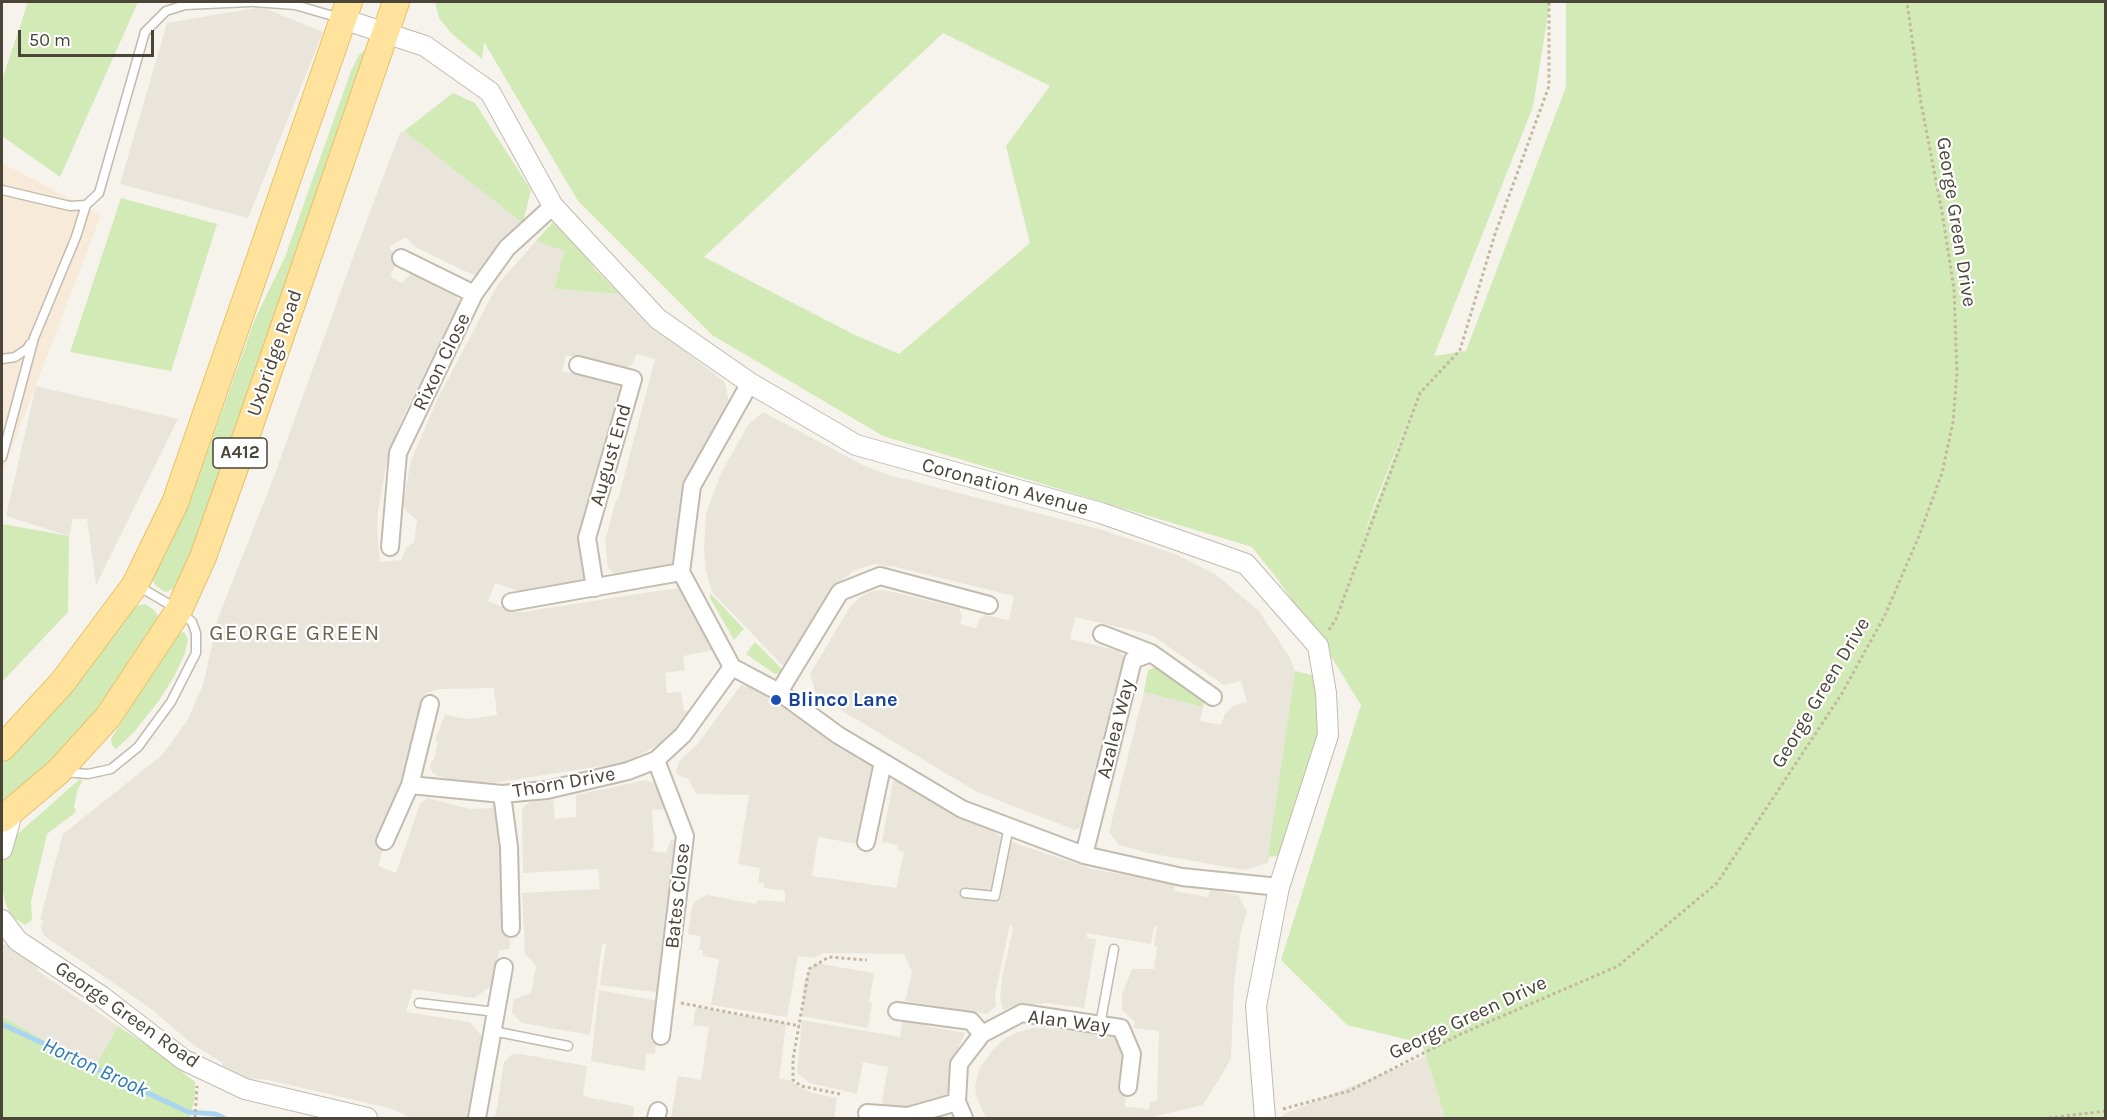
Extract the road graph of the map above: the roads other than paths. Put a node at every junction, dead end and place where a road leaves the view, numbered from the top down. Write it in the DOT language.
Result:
graph roads {
  1 [pos="252,2"];
  2 [pos="396,2"];
  3 [pos="346,10"];
  4 [pos="385,33"];
  5 [pos="2,190"];
  6 [pos="86,206"];
  7 [pos="553,206"];
  8 [pos="401,258"];
  9 [pos="474,294"];
  10 [pos="34,338"];
  11 [pos="2,359"];
  12 [pos="578,365"];
  13 [pos="750,383"];
  14 [pos="2,457"];
  15 [pos="390,547"];
  16 [pos="681,572"];
  17 [pos="135,585"];
  18 [pos="595,588"];
  19 [pos="511,602"];
  20 [pos="989,605"];
  21 [pos="180,610"];
  22 [pos="1102,634"];
  23 [pos="1151,653"];
  24 [pos="732,667"];
  25 [pos="779,692"];
  26 [pos="1213,697"];
  27 [pos="430,704"];
  28 [pos="2,747"];
  29 [pos="656,760"];
  30 [pos="883,762"];
  31 [pos="58,772"];
  32 [pos="410,785"];
  33 [pos="502,794"];
  34 [pos="7,814"];
  35 [pos="1009,826"];
  36 [pos="385,841"];
  37 [pos="866,842"];
  38 [pos="2,849"];
  39 [pos="1084,855"];
  40 [pos="1279,887"];
  41 [pos="965,893"];
  42 [pos="2,921"];
  43 [pos="512,928"];
  44 [pos="1114,949"];
  45 [pos="504,967"];
  46 [pos="419,1003"];
  47 [pos="897,1011"];
  48 [pos="496,1012"];
  49 [pos="1100,1025"];
  50 [pos="493,1031"];
  51 [pos="982,1034"];
  52 [pos="661,1036"];
  53 [pos="568,1046"];
  54 [pos="1128,1087"];
  55 [pos="957,1102"];
  56 [pos="867,1113"];
  57 [pos="1260,1117"];
  58 [pos="367,1119"];
  59 [pos="477,1119"];
  60 [pos="964,1119"];
  1 -- 3 [label="lane"];
  1 -- 6 [label="lane"];
  2 -- 4 [label="main road, Uxbridge Road / A412"];
  3 -- 4 [label="street, Coronation Avenue"];
  3 -- 17 [label="main road, A412"];
  4 -- 7 [label="street, Coronation Avenue"];
  4 -- 21 [label="main road, Uxbridge Road / A412"];
  5 -- 6 [label="lane"];
  6 -- 10 [label="lane"];
  7 -- 9 [label="street, Rixon Close"];
  7 -- 13 [label="street, Coronation Avenue"];
  8 -- 9 [label="street"];
  9 -- 15 [label="street, Rixon Close"];
  10 -- 11 [label="lane"];
  10 -- 14 [label="lane"];
  12 -- 18 [label="street, August End"];
  13 -- 16 [label="street"];
  13 -- 40 [label="street, Coronation Avenue"];
  16 -- 18 [label="street"];
  16 -- 24 [label="street"];
  17 -- 21 [label="lane"];
  17 -- 28 [label="main road, A412"];
  18 -- 19 [label="street"];
  20 -- 25 [label="street"];
  21 -- 31 [label="main road, Uxbridge Road / A412"];
  21 -- 31 [label="lane"];
  22 -- 23 [label="street"];
  23 -- 26 [label="street"];
  23 -- 39 [label="street, Azalea Way"];
  24 -- 25 [label="street"];
  24 -- 29 [label="street, Thorn Drive"];
  25 -- 30 [label="street"];
  27 -- 32 [label="street"];
  29 -- 33 [label="street, Thorn Drive"];
  29 -- 52 [label="street, Bates Close"];
  30 -- 35 [label="street"];
  30 -- 37 [label="street"];
  31 -- 34 [label="main road, Uxbridge Road / A412"];
  32 -- 33 [label="street, Thorn Drive"];
  32 -- 36 [label="street"];
  33 -- 43 [label="street"];
  34 -- 38 [label="street"];
  35 -- 39 [label="street"];
  35 -- 41 [label="lane"];
  39 -- 40 [label="street"];
  40 -- 57 [label="street"];
  42 -- 58 [label="street, George Green Road"];
  44 -- 49 [label="lane"];
  45 -- 48 [label="street"];
  46 -- 48 [label="lane"];
  47 -- 51 [label="street"];
  48 -- 50 [label="street"];
  49 -- 51 [label="street, Alan Way"];
  49 -- 54 [label="street, Alan Way"];
  50 -- 53 [label="lane"];
  50 -- 59 [label="street"];
  51 -- 55 [label="street, Alan Way"];
  55 -- 56 [label="street"];
  55 -- 60 [label="street, Alan Way"];
}
